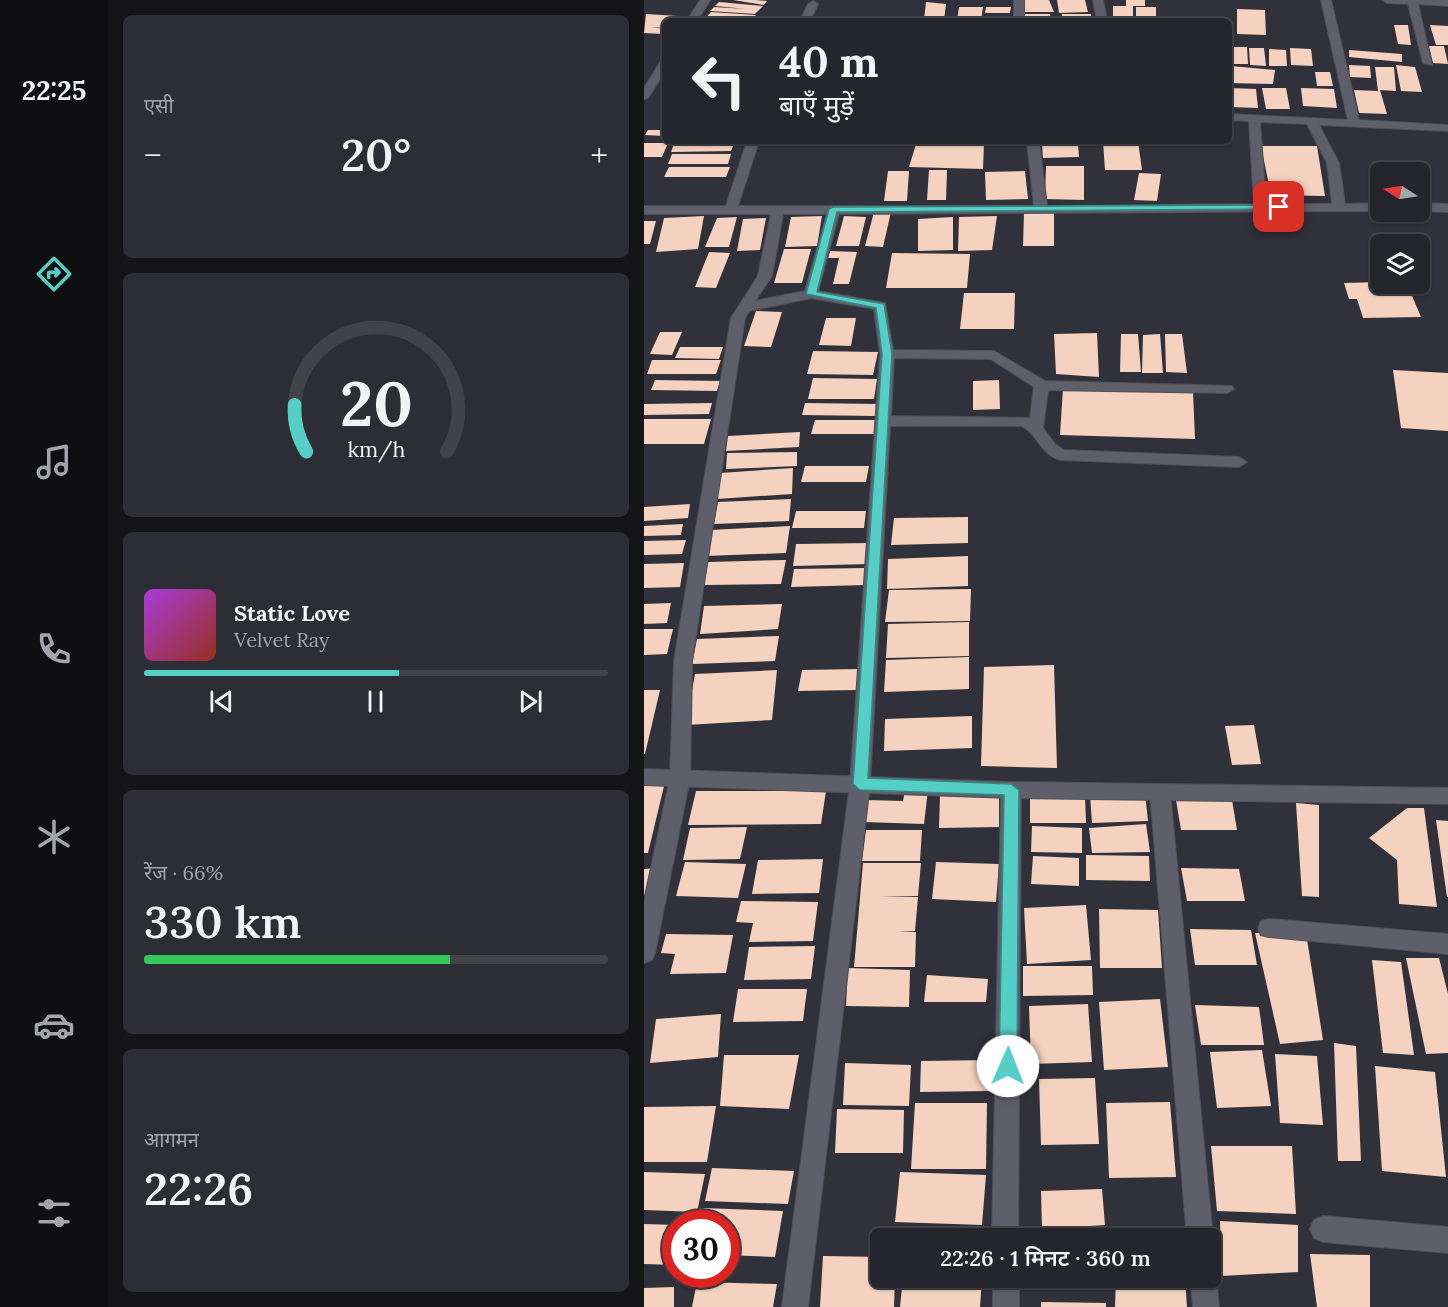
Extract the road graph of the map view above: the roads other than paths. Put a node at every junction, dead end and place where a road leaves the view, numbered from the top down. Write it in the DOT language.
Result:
graph roads {
  1 [pos="705,0"];
  2 [pos="1019,0"];
  3 [pos="1098,0"];
  4 [pos="1326,0"];
  5 [pos="1387,0"];
  6 [pos="1412,1"];
  7 [pos="1448,3"];
  8 [pos="813,4"];
  9 [pos="694,18"];
  10 [pos="806,18"];
  11 [pos="1019,18"];
  12 [pos="1101,18"];
  13 [pos="1428,63"];
  14 [pos="662,68"];
  15 [pos="644,96"];
  16 [pos="1232,117"];
  17 [pos="1254,118"];
  18 [pos="1310,120"];
  19 [pos="1354,122"];
  20 [pos="1448,128"];
  21 [pos="752,144"];
  22 [pos="1033,144"];
  23 [pos="1338,207"];
  24 [pos="1370,207"];
  25 [pos="1430,207"];
  26 [pos="1259,208"];
  27 [pos="1448,208"];
  28 [pos="731,209"];
  29 [pos="778,209"];
  30 [pos="833,209"];
  31 [pos="644,210"];
  32 [pos="1041,210"];
  33 [pos="811,294"];
  34 [pos="743,309"];
  35 [pos="887,354"];
  36 [pos="1041,385"];
  37 [pos="1227,389"];
  38 [pos="883,421"];
  39 [pos="1037,426"];
  40 [pos="1239,462"];
  41 [pos="644,777"];
  42 [pos="680,777"];
  43 [pos="860,784"];
  44 [pos="1011,790"];
  45 [pos="1160,792"];
  46 [pos="1448,796"];
  47 [pos="1269,928"];
  48 [pos="1448,944"];
  49 [pos="644,953"];
  50 [pos="1006,1228"];
  51 [pos="1199,1228"];
  52 [pos="1323,1229"];
  53 [pos="1448,1240"];
  54 [pos="1006,1288"];
  55 [pos="1204,1288"];
  56 [pos="795,1307"];
  57 [pos="1006,1307"];
  58 [pos="1206,1307"];
  1 -- 9 [label="street"];
  2 -- 11 [label="street"];
  3 -- 12 [label="street"];
  4 -- 19 [label="street"];
  5 -- 6 [label="street"];
  6 -- 7 [label="street"];
  6 -- 13 [label="street"];
  8 -- 10 [label="street"];
  14 -- 15 [label="street"];
  16 -- 17 [label="street"];
  17 -- 18 [label="street"];
  17 -- 26 [label="street"];
  18 -- 19 [label="street"];
  18 -- 23 [label="street"];
  19 -- 20 [label="street"];
  21 -- 28 [label="street"];
  22 -- 32 [label="street"];
  23 -- 24 [label="street"];
  23 -- 26 [label="street"];
  25 -- 27 [label="street"];
  26 -- 32 [label="street"];
  28 -- 29 [label="street"];
  28 -- 31 [label="street"];
  29 -- 30 [label="street"];
  29 -- 34 [label="street"];
  30 -- 32 [label="street"];
  30 -- 33 [label="street"];
  33 -- 34 [label="street"];
  33 -- 35 [label="street"];
  34 -- 42 [label="street"];
  35 -- 36 [label="street"];
  35 -- 38 [label="street"];
  36 -- 37 [label="street"];
  36 -- 39 [label="street"];
  38 -- 39 [label="street"];
  38 -- 43 [label="street"];
  39 -- 40 [label="street"];
  41 -- 42 [label="street"];
  42 -- 43 [label="street"];
  42 -- 49 [label="street"];
  43 -- 44 [label="street"];
  43 -- 56 [label="street"];
  44 -- 45 [label="street"];
  44 -- 50 [label="street"];
  45 -- 46 [label="street"];
  45 -- 51 [label="street"];
  47 -- 48 [label="street"];
  52 -- 53 [label="street"];
  54 -- 57 [label="street"];
  55 -- 58 [label="street"];
}
